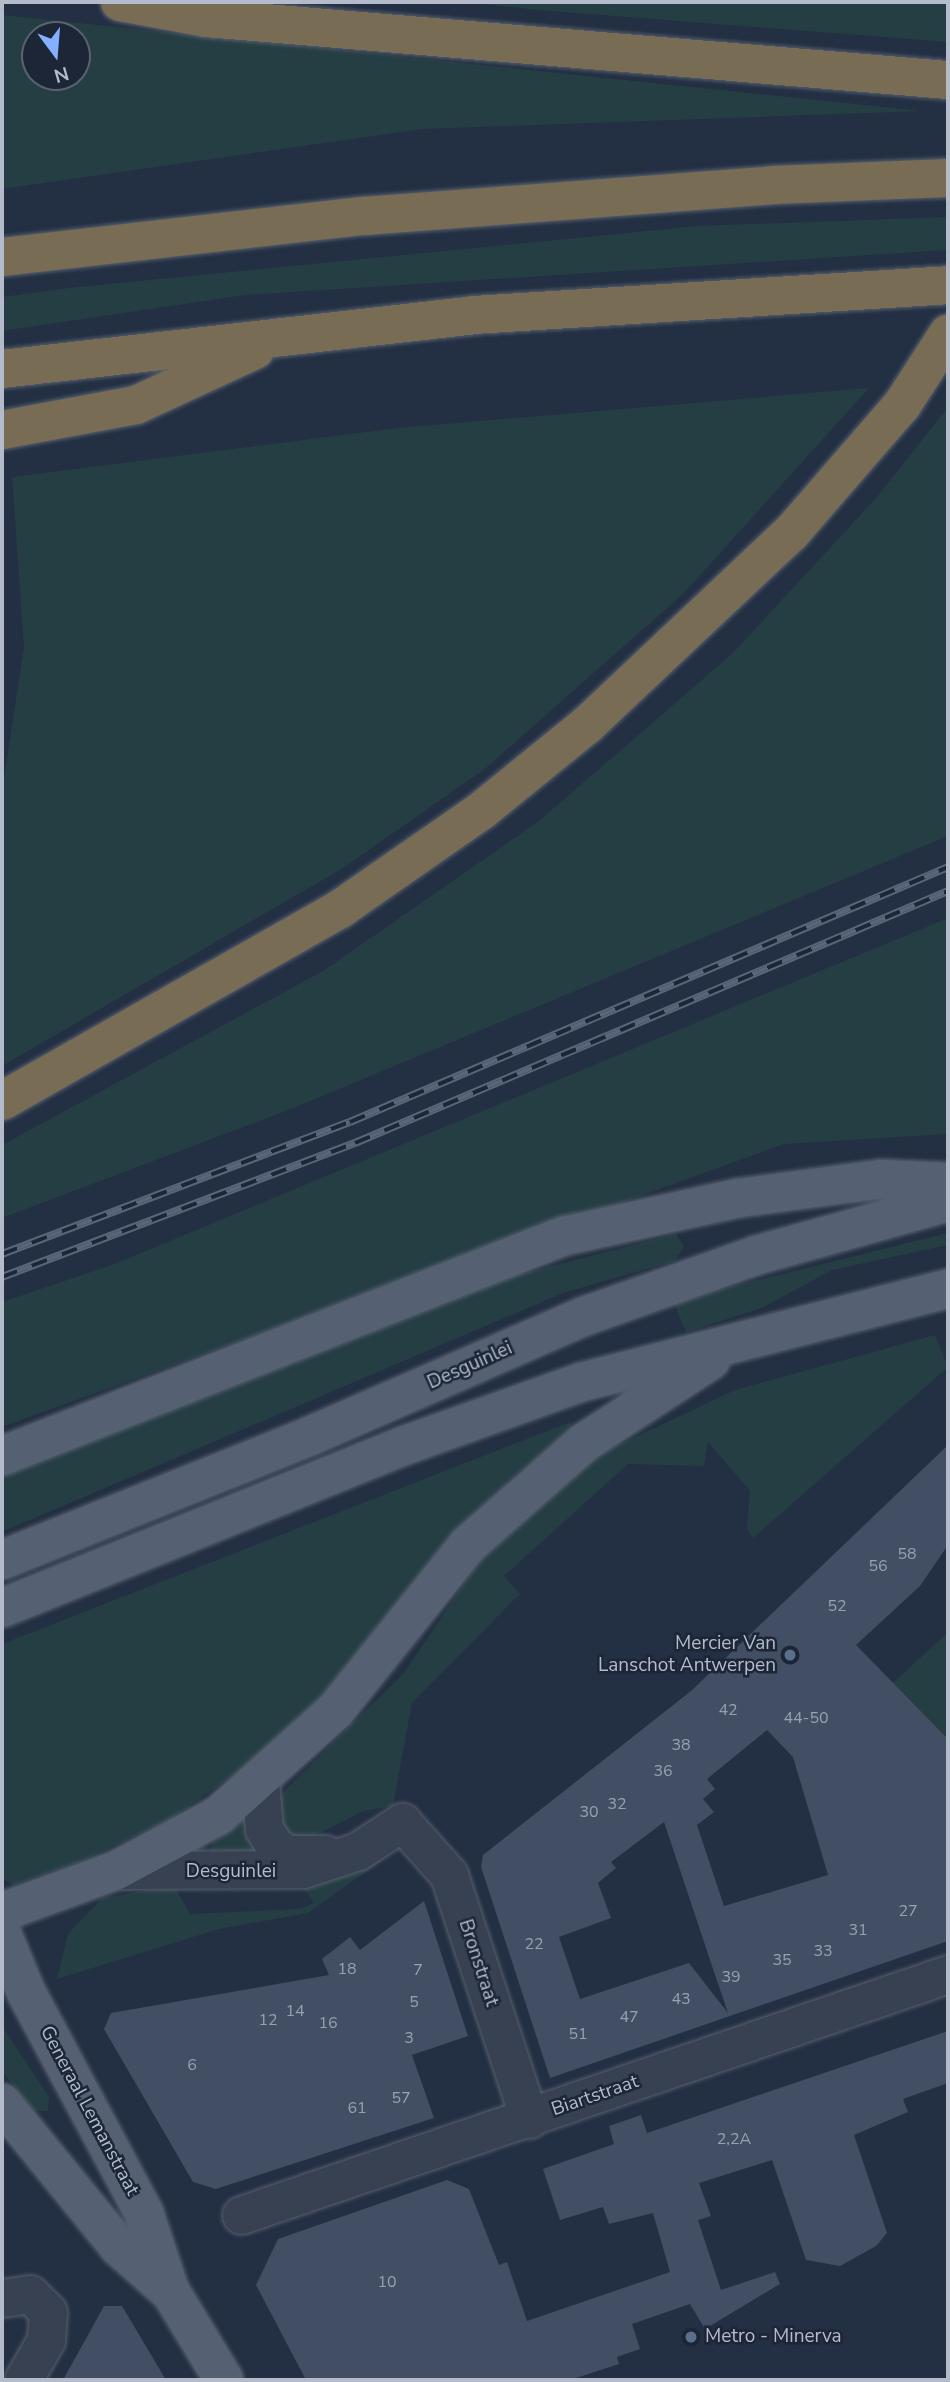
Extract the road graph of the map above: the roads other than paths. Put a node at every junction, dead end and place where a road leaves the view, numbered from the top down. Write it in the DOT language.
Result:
graph roads {
  1 [pos="120,2"];
  2 [pos="948,80"];
  3 [pos="948,178"];
  4 [pos="2,257"];
  5 [pos="948,285"];
  6 [pos="948,334"];
  7 [pos="285,336"];
  8 [pos="2,369"];
  9 [pos="2,430"];
  10 [pos="2,1101"];
  11 [pos="948,1182"];
  12 [pos="948,1202"];
  13 [pos="948,1289"];
  14 [pos="733,1346"];
  15 [pos="2,1456"];
  16 [pos="2,1559"];
  17 [pos="2,1608"];
  18 [pos="260,1782"];
  19 [pos="358,1851"];
  20 [pos="117,1870"];
  21 [pos="2,1913"];
  22 [pos="2,1934"];
  23 [pos="948,1974"];
  24 [pos="2,2103"];
  25 [pos="529,2119"];
  26 [pos="241,2215"];
  27 [pos="170,2291"];
  28 [pos="2,2298"];
  29 [pos="23,2380"];
  30 [pos="224,2380"];
  1 -- 2 [label="highway"];
  3 -- 4 [label="highway"];
  5 -- 7 [label="highway"];
  6 -- 10 [label="highway"];
  7 -- 8 [label="highway"];
  7 -- 9 [label="highway"];
  11 -- 15 [label="main road"];
  12 -- 16 [label="main road, Desguinlei"];
  13 -- 14 [label="main road"];
  14 -- 17 [label="main road"];
  14 -- 18 [label="main road"];
  18 -- 19 [label="street, Desguinlei"];
  18 -- 20 [label="main road"];
  19 -- 20 [label="street, Desguinlei"];
  19 -- 25 [label="street, Bronstraat"];
  20 -- 21 [label="main road"];
  22 -- 27 [label="main road, Generaal Lemanstraat"];
  23 -- 25 [label="street, Biartstraat"];
  24 -- 27 [label="main road, Generaal Lemanstraat"];
  25 -- 26 [label="street, Biartstraat"];
  27 -- 30 [label="main road, Generaal Lemanstraat"];
  28 -- 29 [label="street"];
}
